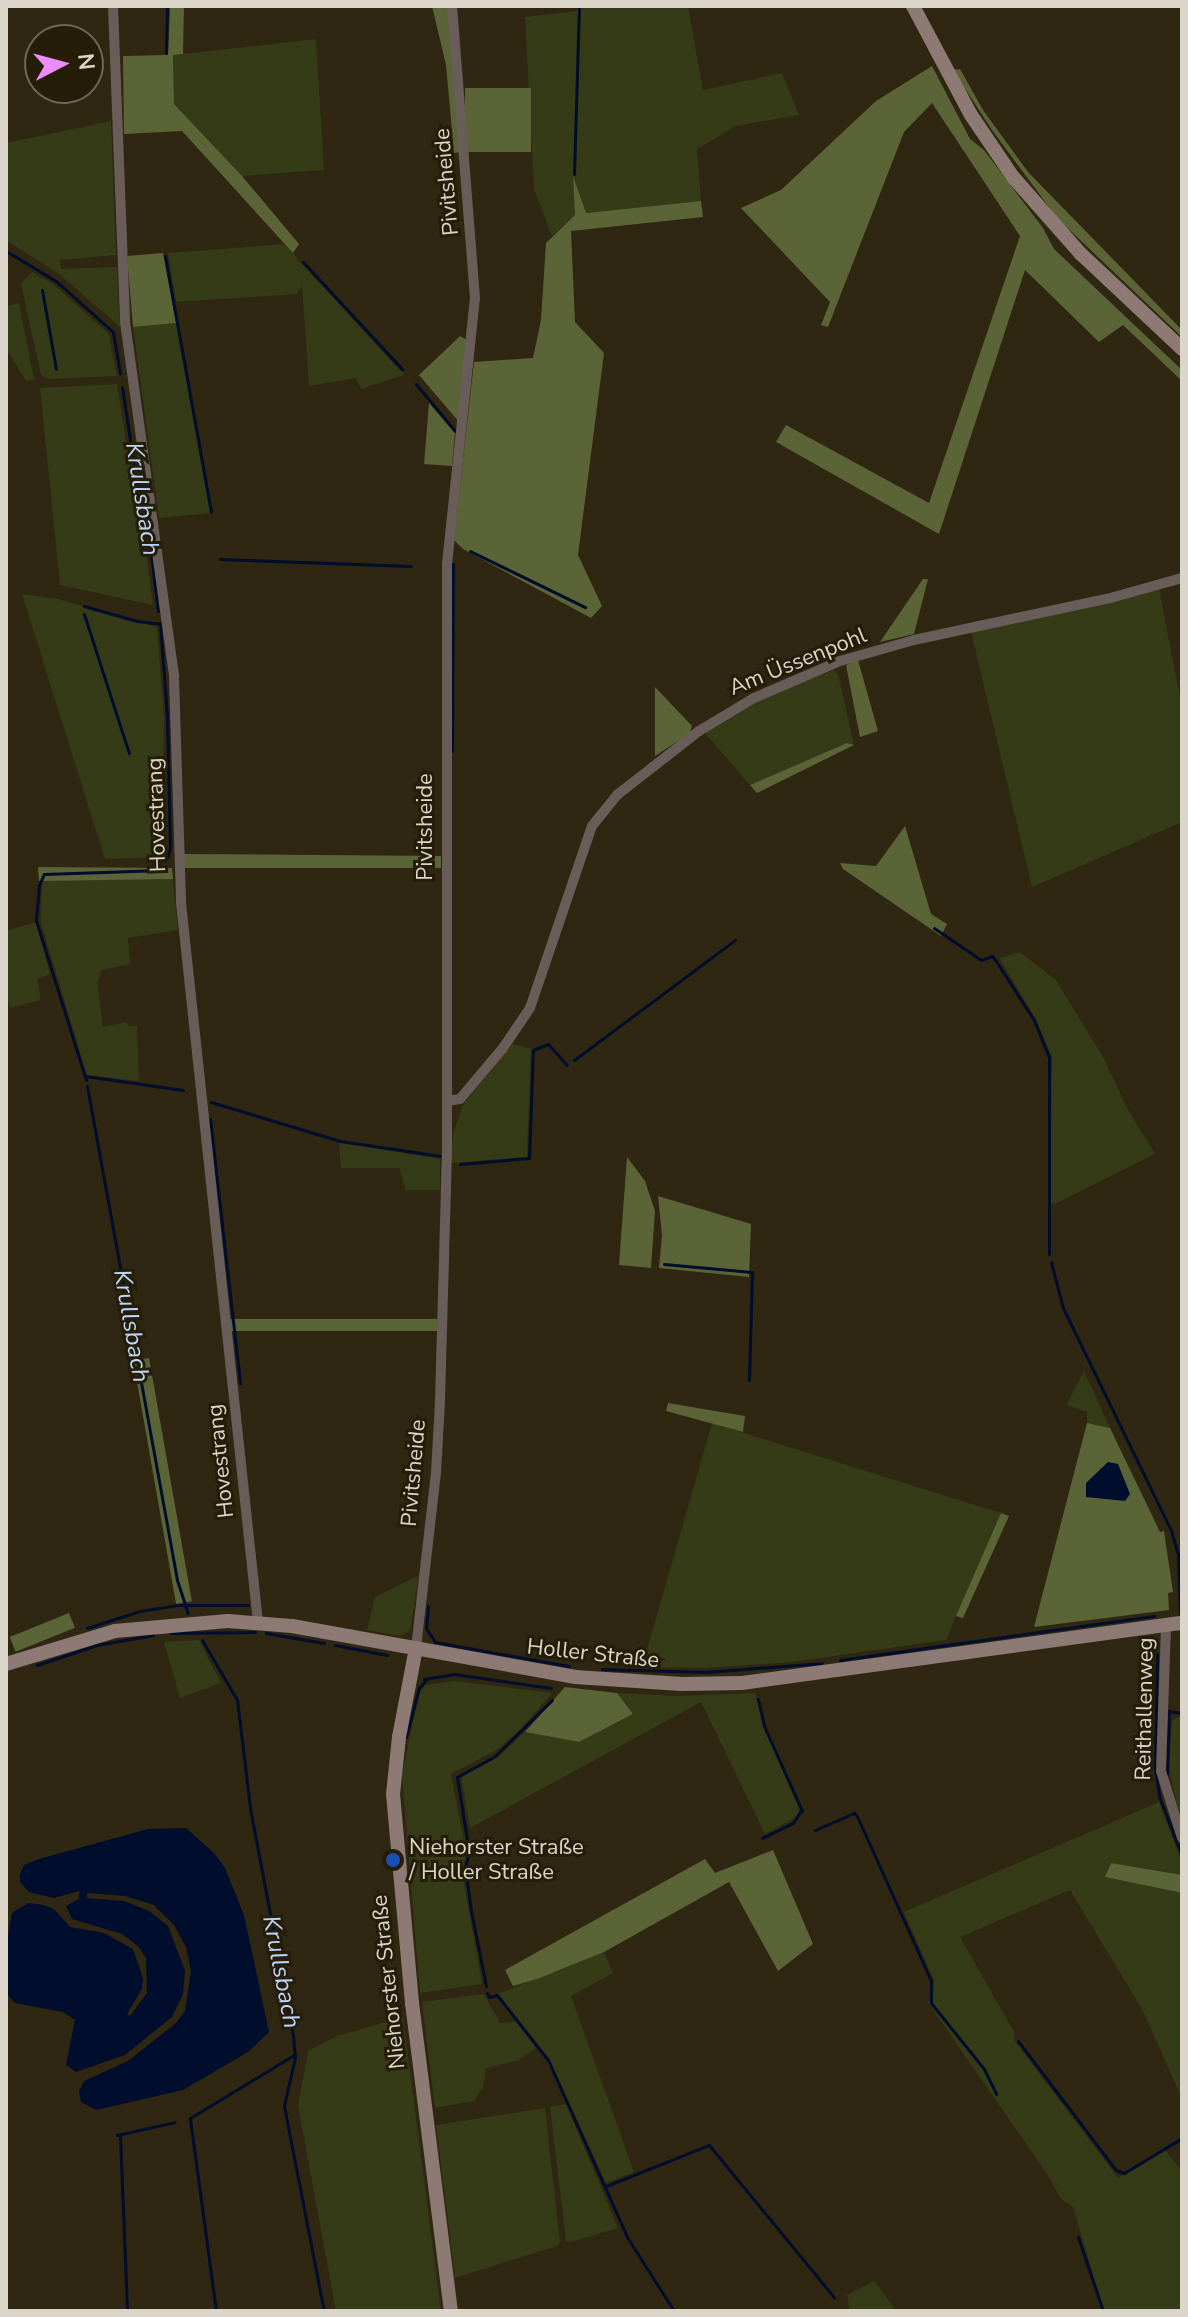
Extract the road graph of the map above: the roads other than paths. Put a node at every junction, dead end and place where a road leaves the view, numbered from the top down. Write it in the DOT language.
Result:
graph roads {
  1 [pos="113,6"];
  2 [pos="452,6"];
  3 [pos="913,6"];
  4 [pos="1182,349"];
  5 [pos="1182,578"];
  6 [pos="447,1101"];
  7 [pos="258,1622"];
  8 [pos="1182,1623"];
  9 [pos="1166,1626"];
  10 [pos="416,1648"];
  11 [pos="6,1664"];
  12 [pos="1182,1838"];
  13 [pos="451,2311"];
  1 -- 7 [label="street, Hovestrang"];
  2 -- 6 [label="street, Pivitsheide"];
  3 -- 4 [label="street"];
  5 -- 6 [label="street, Am Üssenpohl"];
  6 -- 10 [label="street, Pivitsheide"];
  7 -- 10 [label="street, Holler Straße"];
  7 -- 11 [label="street, Holler Straße"];
  8 -- 9 [label="street, Holler Straße"];
  9 -- 10 [label="street, Holler Straße"];
  9 -- 12 [label="street, Reithallenweg"];
  10 -- 13 [label="street, Niehorster Straße"];
}
